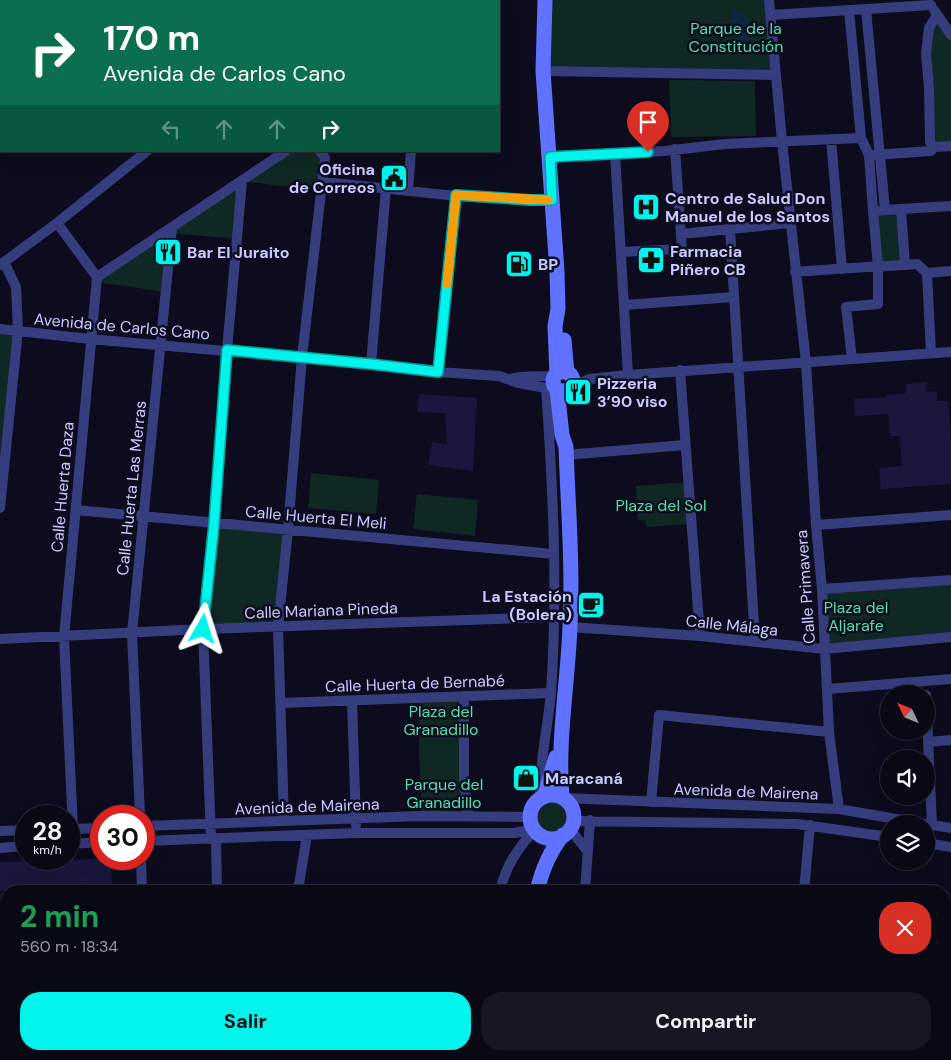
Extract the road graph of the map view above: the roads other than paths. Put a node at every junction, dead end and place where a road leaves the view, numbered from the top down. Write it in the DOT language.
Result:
graph roads {
  1 [pos="545,0"];
  2 [pos="770,0"];
  3 [pos="931,3"];
  4 [pos="866,8"];
  5 [pos="849,10"];
  6 [pos="771,15"];
  7 [pos="937,15"];
  8 [pos="951,35"];
  9 [pos="870,62"];
  10 [pos="854,64"];
  11 [pos="543,71"];
  12 [pos="776,75"];
  13 [pos="874,104"];
  14 [pos="857,105"];
  15 [pos="861,138"];
  16 [pos="831,139"];
  17 [pos="782,141"];
  18 [pos="951,146"];
  19 [pos="934,147"];
  20 [pos="675,150"];
  21 [pos="145,152"];
  22 [pos="285,152"];
  23 [pos="321,152"];
  24 [pos="411,152"];
  25 [pos="615,153"];
  26 [pos="874,155"];
  27 [pos="550,157"];
  28 [pos="242,181"];
  29 [pos="322,182"];
  30 [pos="386,188"];
  31 [pos="408,190"];
  32 [pos="456,195"];
  33 [pos="552,200"];
  34 [pos="951,206"];
  35 [pos="901,209"];
  36 [pos="885,210"];
  37 [pos="873,211"];
  38 [pos="57,223"];
  39 [pos="790,224"];
  40 [pos="172,228"];
  41 [pos="730,229"];
  42 [pos="681,234"];
  43 [pos="621,252"];
  44 [pos="2,263"];
  45 [pos="905,264"];
  46 [pos="878,266"];
  47 [pos="842,269"];
  48 [pos="951,271"];
  49 [pos="796,272"];
  50 [pos="927,273"];
  51 [pos="97,277"];
  52 [pos="734,297"];
  53 [pos="624,305"];
  54 [pos="0,329"];
  55 [pos="18,330"];
  56 [pos="90,339"];
  57 [pos="160,345"];
  58 [pos="227,350"];
  59 [pos="951,352"];
  60 [pos="931,353"];
  61 [pos="302,357"];
  62 [pos="852,359"];
  63 [pos="806,363"];
  64 [pos="371,364"];
  65 [pos="737,366"];
  66 [pos="680,370"];
  67 [pos="438,372"];
  68 [pos="628,375"];
  69 [pos="510,379"];
  70 [pos="561,382"];
  71 [pos="685,445"];
  72 [pos="566,451"];
  73 [pos="0,508"];
  74 [pos="76,510"];
  75 [pos="951,515"];
  76 [pos="144,516"];
  77 [pos="214,524"];
  78 [pos="816,525"];
  79 [pos="288,529"];
  80 [pos="554,554"];
  81 [pos="951,580"];
  82 [pos="822,589"];
  83 [pos="553,617"];
  84 [pos="278,627"];
  85 [pos="570,627"];
  86 [pos="203,629"];
  87 [pos="132,634"];
  88 [pos="700,636"];
  89 [pos="64,637"];
  90 [pos="951,637"];
  91 [pos="0,640"];
  92 [pos="755,642"];
  93 [pos="825,649"];
  94 [pos="951,679"];
  95 [pos="926,681"];
  96 [pos="926,685"];
  97 [pos="828,690"];
  98 [pos="551,693"];
  99 [pos="464,696"];
  100 [pos="352,701"];
  101 [pos="281,703"];
  102 [pos="829,732"];
  103 [pos="562,739"];
  104 [pos="951,740"];
  105 [pos="928,742"];
  106 [pos="542,798"];
  107 [pos="563,798"];
  108 [pos="651,802"];
  109 [pos="70,805"];
  110 [pos="140,805"];
  111 [pos="839,809"];
  112 [pos="928,815"];
  113 [pos="468,816"];
  114 [pos="880,816"];
  115 [pos="356,818"];
  116 [pos="284,820"];
  117 [pos="590,820"];
  118 [pos="210,825"];
  119 [pos="810,825"];
  120 [pos="935,825"];
  121 [pos="155,826"];
  122 [pos="535,827"];
  123 [pos="569,828"];
  124 [pos="951,828"];
  125 [pos="15,830"];
  126 [pos="0,831"];
  127 [pos="356,833"];
  128 [pos="307,834"];
  129 [pos="880,836"];
  130 [pos="213,839"];
  131 [pos="155,841"];
  132 [pos="935,844"];
  133 [pos="15,847"];
  134 [pos="951,847"];
  135 [pos="0,848"];
  136 [pos="588,852"];
  137 [pos="141,870"];
  138 [pos="539,884"];
  139 [pos="142,885"];
  140 [pos="217,885"];
  141 [pos="299,885"];
  142 [pos="502,885"];
  143 [pos="585,885"];
  144 [pos="805,885"];
  1 -- 11 [label="street"];
  2 -- 6 [label="street, Calle Primavera"];
  3 -- 4 [label="street"];
  3 -- 7 [label="street"];
  4 -- 5 [label="street"];
  4 -- 9 [label="street"];
  5 -- 6 [label="street"];
  5 -- 10 [label="street"];
  6 -- 12 [label="street, Calle Primavera"];
  7 -- 8 [label="street"];
  7 -- 19 [label="street"];
  9 -- 10 [label="street"];
  9 -- 13 [label="street"];
  10 -- 14 [label="street"];
  11 -- 12 [label="street"];
  11 -- 27 [label="street"];
  12 -- 17 [label="street, Calle Primavera"];
  13 -- 14 [label="street"];
  13 -- 26 [label="street"];
  14 -- 15 [label="street"];
  15 -- 16 [label="street"];
  15 -- 26 [label="street"];
  16 -- 17 [label="street"];
  16 -- 47 [label="street"];
  17 -- 20 [label="street"];
  17 -- 39 [label="street, Calle Primavera"];
  18 -- 19 [label="street"];
  19 -- 26 [label="street"];
  20 -- 25 [label="street"];
  20 -- 42 [label="street"];
  21 -- 38 [label="street"];
  22 -- 28 [label="street"];
  23 -- 29 [label="street"];
  24 -- 31 [label="street"];
  25 -- 27 [label="street"];
  25 -- 43 [label="street"];
  26 -- 36 [label="street"];
  26 -- 37 [label="street"];
  27 -- 33 [label="street"];
  28 -- 40 [label="street"];
  28 -- 58 [label="street"];
  29 -- 30 [label="street"];
  29 -- 61 [label="street"];
  30 -- 31 [label="street"];
  30 -- 64 [label="street"];
  31 -- 32 [label="street"];
  32 -- 33 [label="street"];
  32 -- 67 [label="street"];
  33 -- 70 [label="street"];
  34 -- 35 [label="street"];
  35 -- 36 [label="street"];
  35 -- 45 [label="street"];
  36 -- 37 [label="street"];
  37 -- 46 [label="street"];
  38 -- 44 [label="street"];
  38 -- 51 [label="street"];
  39 -- 41 [label="street"];
  39 -- 49 [label="street, Calle Primavera"];
  40 -- 51 [label="street"];
  40 -- 57 [label="street, Calle Huerta Las Merras"];
  41 -- 42 [label="street"];
  41 -- 52 [label="street"];
  42 -- 43 [label="street"];
  43 -- 53 [label="street"];
  44 -- 55 [label="street"];
  45 -- 46 [label="street"];
  45 -- 50 [label="street"];
  46 -- 47 [label="street"];
  46 -- 62 [label="street"];
  47 -- 49 [label="street"];
  48 -- 50 [label="street"];
  49 -- 63 [label="street, Calle Primavera"];
  50 -- 60 [label="street"];
  51 -- 56 [label="street, Calle Huerta Daza"];
  52 -- 53 [label="street"];
  52 -- 65 [label="street"];
  53 -- 68 [label="street"];
  54 -- 55 [label="street, Avenida de Carlos Cano"];
  55 -- 56 [label="street, Avenida de Carlos Cano"];
  55 -- 73 [label="street"];
  56 -- 57 [label="street, Avenida de Carlos Cano"];
  56 -- 74 [label="street, Calle Huerta Daza"];
  57 -- 58 [label="street, Avenida de Carlos Cano"];
  57 -- 76 [label="street, Calle Huerta Las Merras"];
  58 -- 61 [label="street, Avenida de Carlos Cano"];
  58 -- 77 [label="street"];
  59 -- 60 [label="street"];
  60 -- 62 [label="street"];
  61 -- 64 [label="street, Avenida de Carlos Cano"];
  61 -- 79 [label="street"];
  62 -- 63 [label="street"];
  63 -- 65 [label="street"];
  63 -- 78 [label="street, Calle Primavera"];
  64 -- 67 [label="street, Avenida de Carlos Cano"];
  65 -- 66 [label="street"];
  65 -- 92 [label="street"];
  66 -- 68 [label="street"];
  66 -- 71 [label="street"];
  67 -- 69 [label="street, Avenida de Carlos Cano"];
  68 -- 70 [label="street"];
  69 -- 70 [label="street, Avenida de Carlos Cano"];
  69 -- 70 [label="street, Avenida de Carlos Cano"];
  70 -- 72 [label="street"];
  70 -- 80 [label="street"];
  71 -- 72 [label="street"];
  71 -- 88 [label="street"];
  72 -- 85 [label="street"];
  74 -- 76 [label="street, Calle Huerta El Meli"];
  74 -- 89 [label="street, Calle Huerta Daza"];
  75 -- 78 [label="street"];
  76 -- 77 [label="street, Calle Huerta El Meli"];
  76 -- 87 [label="street, Calle Huerta Las Merras"];
  77 -- 79 [label="street, Calle Huerta El Meli"];
  77 -- 86 [label="street"];
  78 -- 82 [label="street, Calle Primavera"];
  79 -- 80 [label="street, Calle Huerta El Meli"];
  79 -- 84 [label="street"];
  80 -- 83 [label="street"];
  81 -- 82 [label="street"];
  82 -- 93 [label="street, Calle Primavera"];
  83 -- 84 [label="street, Calle Mariana Pineda"];
  83 -- 98 [label="street"];
  84 -- 86 [label="street, Calle Mariana Pineda"];
  84 -- 101 [label="street"];
  85 -- 88 [label="street, Calle Málaga"];
  85 -- 103 [label="street"];
  86 -- 87 [label="street, Calle Mariana Pineda"];
  86 -- 118 [label="street"];
  87 -- 89 [label="street, Calle Mariana Pineda"];
  87 -- 110 [label="street, Calle Huerta Las Merras"];
  88 -- 92 [label="street, Calle Málaga"];
  89 -- 91 [label="street, Calle Mariana Pineda"];
  89 -- 109 [label="street, Calle Huerta Daza"];
  90 -- 93 [label="street, Calle Málaga"];
  92 -- 93 [label="street, Calle Málaga"];
  93 -- 97 [label="street, Calle Primavera"];
  94 -- 95 [label="street"];
  95 -- 96 [label="street"];
  95 -- 97 [label="street"];
  97 -- 102 [label="street, Calle Primavera"];
  98 -- 99 [label="street, Calle Huerta de Bernabé"];
  98 -- 106 [label="street"];
  99 -- 100 [label="street, Calle Huerta de Bernabé"];
  99 -- 113 [label="street"];
  100 -- 101 [label="street, Calle Huerta de Bernabé"];
  100 -- 115 [label="street"];
  101 -- 116 [label="street"];
  102 -- 108 [label="street"];
  102 -- 111 [label="street, Calle Primavera"];
  103 -- 106 [label="street"];
  103 -- 107 [label="street"];
  104 -- 105 [label="street"];
  105 -- 112 [label="street"];
  106 -- 107 [label="street"];
  106 -- 122 [label="street"];
  107 -- 108 [label="street, Avenida de Mairena"];
  107 -- 123 [label="street"];
  108 -- 111 [label="street, Avenida de Mairena"];
  111 -- 114 [label="street, Avenida de Mairena"];
  113 -- 115 [label="street, Avenida de Mairena"];
  113 -- 122 [label="street, Avenida de Mairena"];
  115 -- 116 [label="street, Avenida de Mairena"];
  115 -- 127 [label="street"];
  116 -- 118 [label="street, Avenida de Mairena"];
  117 -- 119 [label="street"];
  117 -- 123 [label="street"];
  117 -- 136 [label="street"];
  118 -- 121 [label="street, Avenida de Mairena"];
  118 -- 130 [label="street"];
  119 -- 129 [label="street"];
  119 -- 144 [label="street"];
  120 -- 124 [label="street, Avenida de Mairena"];
  122 -- 123 [label="street"];
  122 -- 127 [label="street"];
  122 -- 138 [label="street"];
  122 -- 142 [label="street"];
  123 -- 136 [label="street"];
  123 -- 138 [label="street"];
  125 -- 126 [label="street"];
  127 -- 128 [label="street"];
  128 -- 130 [label="street"];
  128 -- 141 [label="street"];
  130 -- 131 [label="street"];
  130 -- 140 [label="street"];
  132 -- 134 [label="street"];
  133 -- 135 [label="street"];
  136 -- 143 [label="street"];
  137 -- 139 [label="street"];
}
